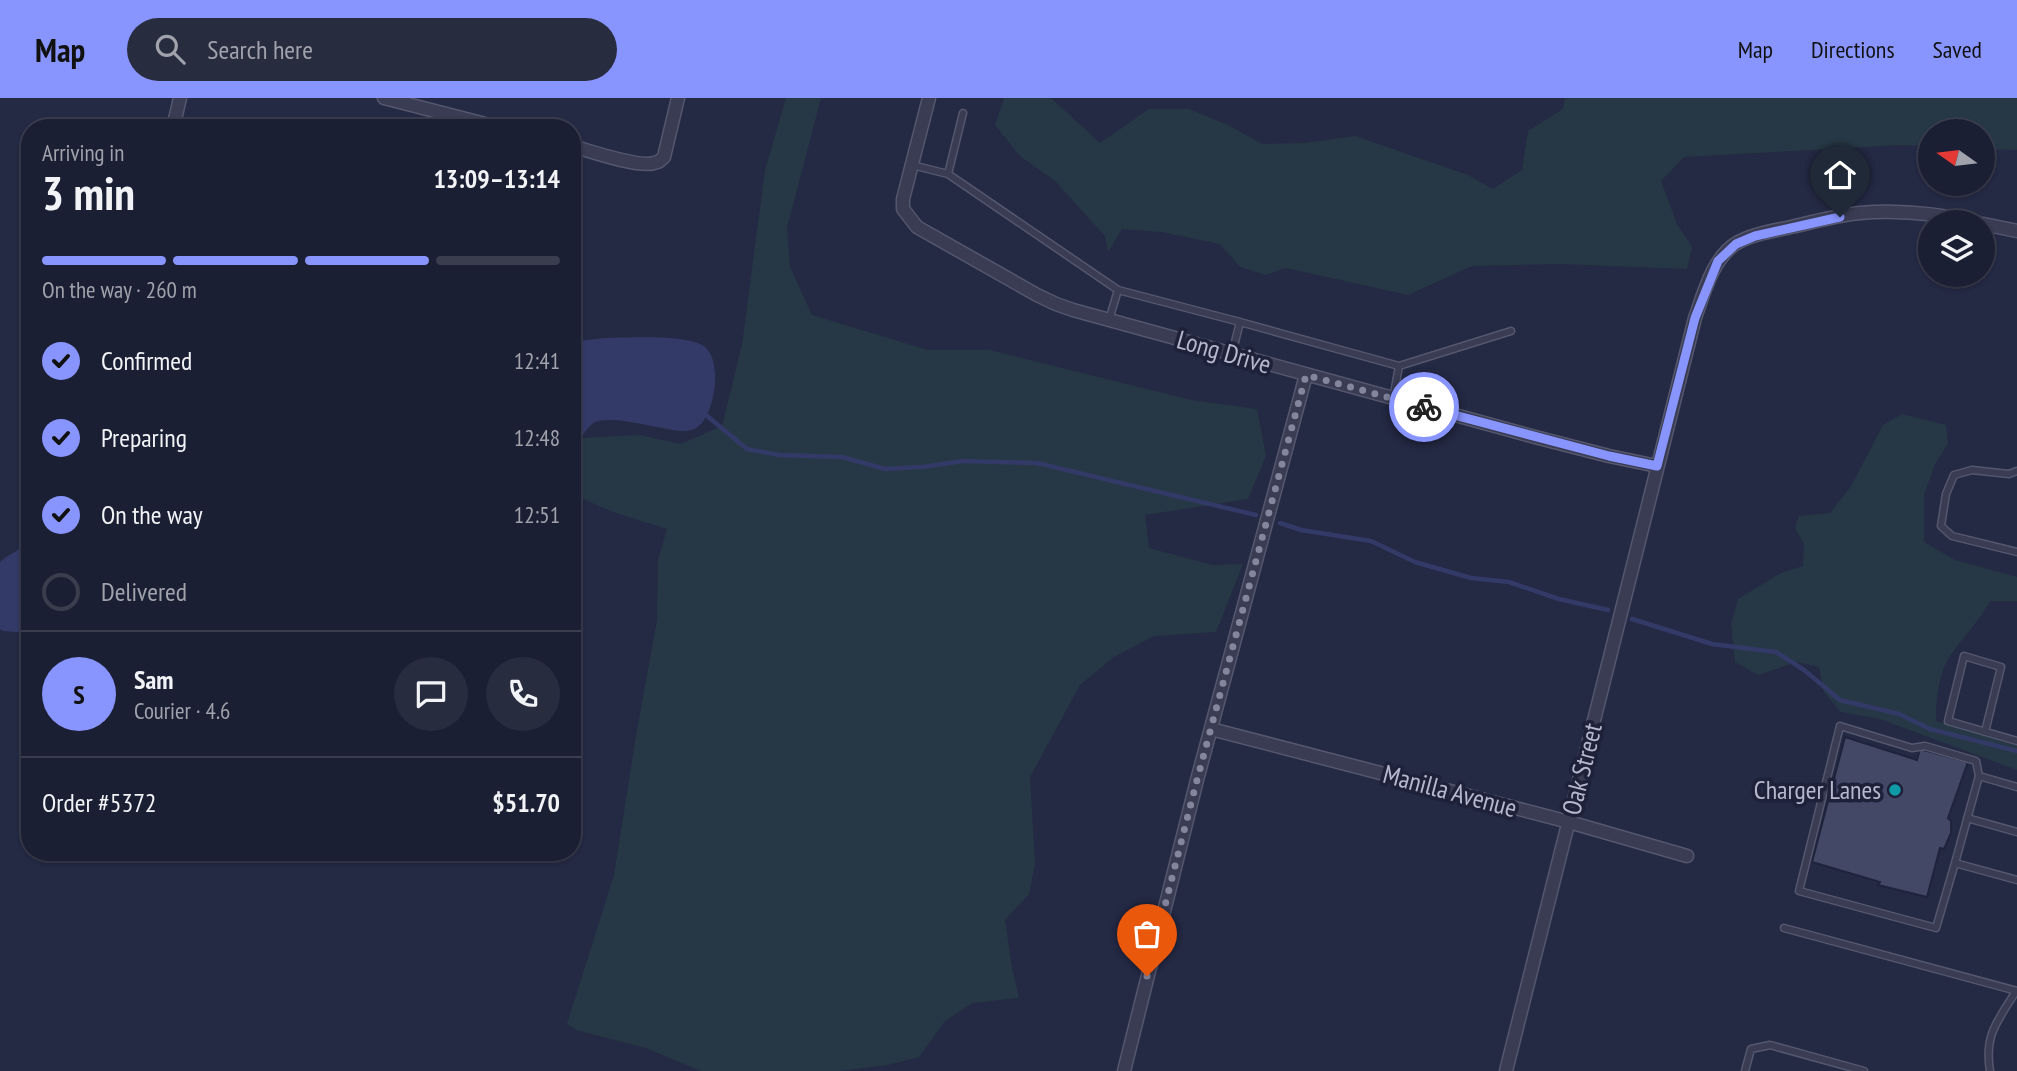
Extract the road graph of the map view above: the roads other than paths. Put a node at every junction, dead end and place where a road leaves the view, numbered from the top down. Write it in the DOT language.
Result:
graph roads {
  1 [pos="180,98"];
  2 [pos="384,98"];
  3 [pos="678,98"];
  4 [pos="929,98"];
  5 [pos="418,102"];
  6 [pos="963,113"];
  7 [pos="175,119"];
  8 [pos="472,119"];
  9 [pos="581,148"];
  10 [pos="912,165"];
  11 [pos="948,174"];
  12 [pos="1918,213"];
  13 [pos="1995,227"];
  14 [pos="2017,232"];
  15 [pos="1118,290"];
  16 [pos="1110,320"];
  17 [pos="1240,322"];
  18 [pos="1511,331"];
  19 [pos="1231,354"];
  20 [pos="1399,366"];
  21 [pos="1306,375"];
  22 [pos="1394,399"];
  23 [pos="1657,466"];
  24 [pos="2017,471"];
  25 [pos="2017,552"];
  26 [pos="1211,729"];
  27 [pos="1985,732"];
  28 [pos="2017,741"];
  29 [pos="1979,776"];
  30 [pos="2017,787"];
  31 [pos="1967,818"];
  32 [pos="1569,822"];
  33 [pos="2017,832"];
  34 [pos="1687,856"];
  35 [pos="1955,863"];
  36 [pos="2017,880"];
  37 [pos="1784,928"];
  38 [pos="2017,991"];
  39 [pos="1125,1071"];
  40 [pos="1506,1071"];
  41 [pos="1745,1071"];
  42 [pos="1864,1071"];
  43 [pos="1990,1071"];
  1 -- 7 [label="street"];
  2 -- 5 [label="street"];
  3 -- 9 [label="street"];
  4 -- 10 [label="street"];
  5 -- 8 [label="street"];
  6 -- 11 [label="lane"];
  10 -- 11 [label="lane"];
  10 -- 16 [label="street, Long Drive"];
  11 -- 15 [label="lane"];
  12 -- 23 [label="street"];
  13 -- 14 [label="street"];
  15 -- 16 [label="lane"];
  15 -- 17 [label="lane"];
  16 -- 19 [label="street, Long Drive"];
  17 -- 19 [label="lane"];
  17 -- 20 [label="lane"];
  18 -- 20 [label="lane"];
  19 -- 21 [label="street, Long Drive"];
  20 -- 22 [label="lane"];
  21 -- 22 [label="street, Long Drive"];
  21 -- 26 [label="street"];
  22 -- 23 [label="street, Long Drive"];
  23 -- 32 [label="street, Oak Street"];
  24 -- 25 [label="lane"];
  26 -- 32 [label="street, Manilla Avenue"];
  26 -- 39 [label="street"];
  27 -- 27 [label="lane"];
  27 -- 28 [label="lane"];
  29 -- 30 [label="lane"];
  29 -- 31 [label="lane"];
  29 -- 35 [label="lane"];
  31 -- 33 [label="lane"];
  31 -- 35 [label="lane"];
  32 -- 34 [label="street, Manilla Avenue"];
  32 -- 40 [label="street, Oak Street"];
  35 -- 36 [label="lane"];
  37 -- 38 [label="lane"];
  38 -- 43 [label="lane"];
  41 -- 42 [label="lane"];
}
